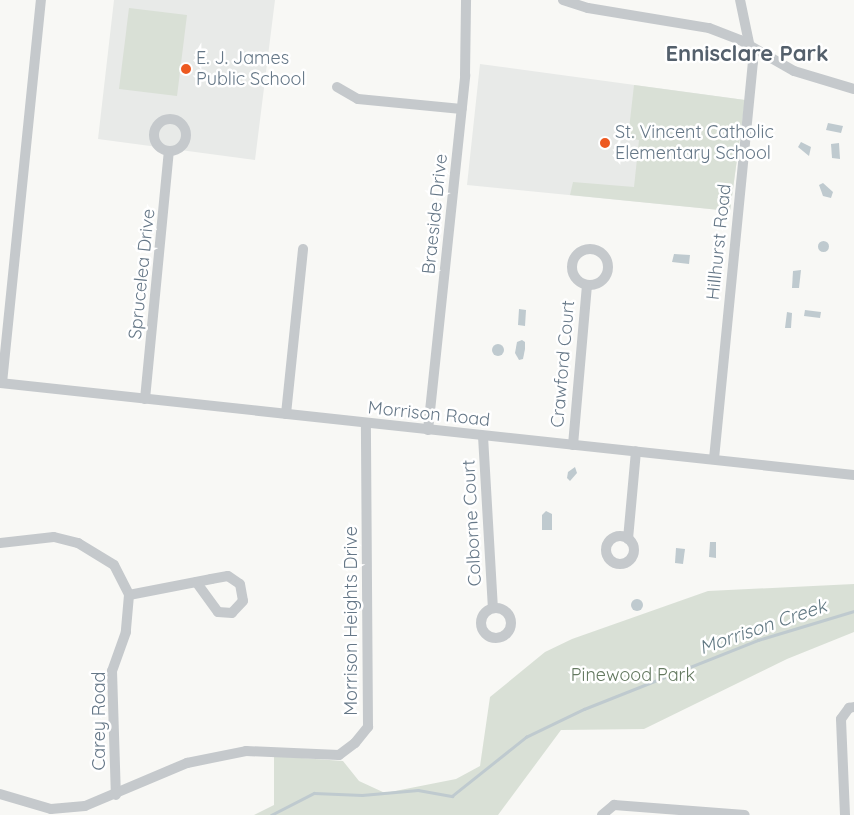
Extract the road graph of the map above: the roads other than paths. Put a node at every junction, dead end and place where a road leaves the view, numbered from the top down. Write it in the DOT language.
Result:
graph roads {
  1 [pos="41,0"];
  2 [pos="466,0"];
  3 [pos="563,0"];
  4 [pos="740,0"];
  5 [pos="574,2"];
  6 [pos="751,47"];
  7 [pos="337,87"];
  8 [pos="854,89"];
  9 [pos="462,109"];
  10 [pos="169,152"];
  11 [pos="303,249"];
  12 [pos="587,286"];
  13 [pos="1,383"];
  14 [pos="145,399"];
  15 [pos="286,414"];
  16 [pos="366,424"];
  17 [pos="428,430"];
  18 [pos="483,436"];
  19 [pos="572,445"];
  20 [pos="636,451"];
  21 [pos="714,460"];
  22 [pos="854,476"];
  23 [pos="628,539"];
  24 [pos="0,543"];
  25 [pos="196,582"];
  26 [pos="130,595"];
  27 [pos="493,608"];
  28 [pos="854,708"];
  29 [pos="0,794"];
  30 [pos="116,795"];
  31 [pos="602,815"];
  32 [pos="745,815"];
  33 [pos="845,815"];
  1 -- 13 [label="street"];
  2 -- 9 [label="street, Braeside Drive"];
  3 -- 5 [label="street"];
  4 -- 6 [label="street, Hillhurst Road"];
  5 -- 6 [label="street"];
  6 -- 8 [label="street"];
  6 -- 21 [label="street, Hillhurst Road"];
  7 -- 9 [label="street"];
  9 -- 17 [label="street, Braeside Drive"];
  10 -- 14 [label="street, Sprucelea Drive"];
  11 -- 15 [label="street"];
  12 -- 19 [label="street, Crawford Court"];
  13 -- 14 [label="street, Morrison Road"];
  14 -- 15 [label="street, Morrison Road"];
  15 -- 16 [label="street, Morrison Road"];
  16 -- 17 [label="street, Morrison Road"];
  16 -- 30 [label="street, Morrison Heights Drive"];
  17 -- 18 [label="street, Morrison Road"];
  18 -- 19 [label="street, Morrison Road"];
  18 -- 27 [label="street, Colborne Court"];
  19 -- 20 [label="street, Morrison Road"];
  20 -- 21 [label="street, Morrison Road"];
  20 -- 23 [label="street"];
  21 -- 22 [label="street, Morrison Road"];
  24 -- 26 [label="street"];
  25 -- 25 [label="street"];
  25 -- 26 [label="street"];
  26 -- 30 [label="street, Carey Road"];
  28 -- 33 [label="street"];
  29 -- 30 [label="street, Morrison Heights Drive"];
  31 -- 32 [label="street"];
}
